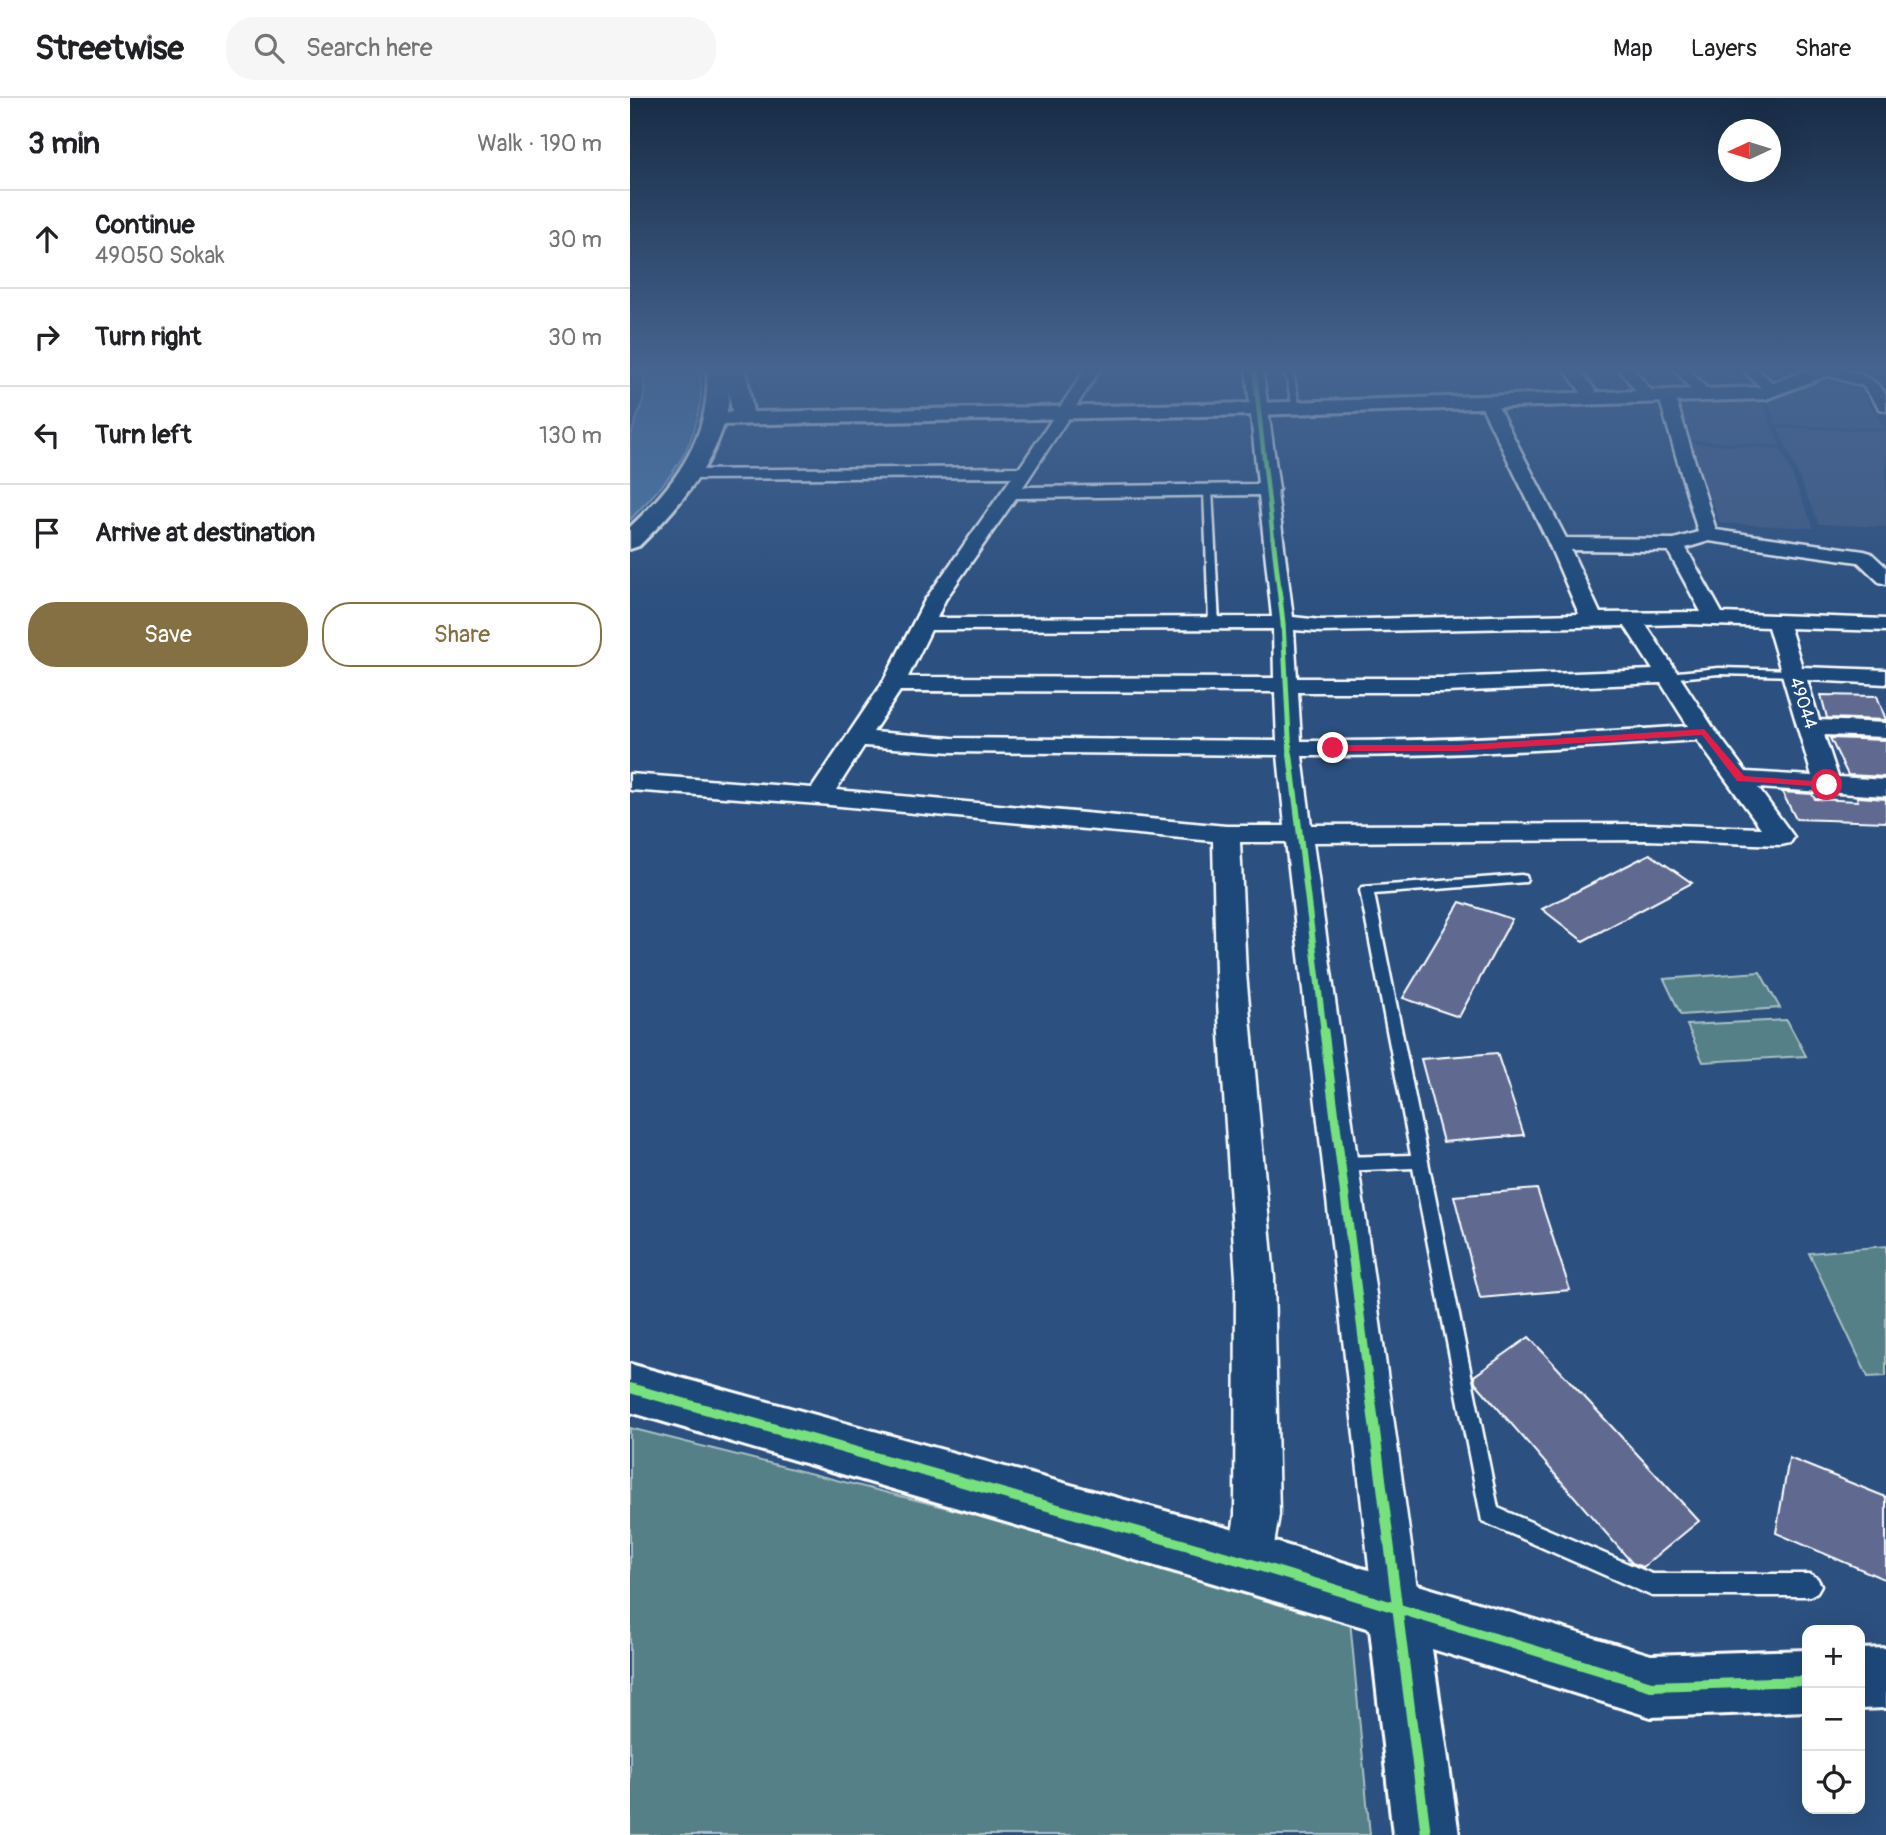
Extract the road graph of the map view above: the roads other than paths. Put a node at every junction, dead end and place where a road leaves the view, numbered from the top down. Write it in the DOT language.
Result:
graph roads {
  1 [pos="701,448"];
  2 [pos="1042,448"];
  3 [pos="1263,448"];
  4 [pos="1511,448"];
  5 [pos="1683,448"];
  6 [pos="1025,472"];
  7 [pos="688,474"];
  8 [pos="1270,489"];
  9 [pos="1208,491"];
  10 [pos="1011,492"];
  11 [pos="1708,535"];
  12 [pos="630,541"];
  13 [pos="1559,544"];
  14 [pos="1675,545"];
  15 [pos="1864,557"];
  16 [pos="1886,558"];
  17 [pos="1886,578"];
  18 [pos="1715,620"];
  19 [pos="1593,621"];
  20 [pos="1633,621"];
  21 [pos="1777,621"];
  22 [pos="1283,623"];
  23 [pos="923,624"];
  24 [pos="1214,624"];
  25 [pos="1886,625"];
  26 [pos="1794,673"];
  27 [pos="1667,676"];
  28 [pos="1886,677"];
  29 [pos="893,684"];
  30 [pos="1286,686"];
  31 [pos="1811,727"];
  32 [pos="1886,730"];
  33 [pos="1704,732"];
  34 [pos="859,738"];
  35 [pos="1289,748"];
  36 [pos="1741,779"];
  37 [pos="630,782"];
  38 [pos="1827,785"];
  39 [pos="1886,788"];
  40 [pos="819,796"];
  41 [pos="1226,834"];
  42 [pos="1299,836"];
  43 [pos="1521,879"];
  44 [pos="1420,1161"];
  45 [pos="1340,1164"];
  46 [pos="630,1388"];
  47 [pos="1249,1563"];
  48 [pos="1810,1585"];
  49 [pos="1397,1609"];
  50 [pos="1886,1678"];
  51 [pos="1865,1679"];
  52 [pos="1802,1681"];
  53 [pos="1426,1835"];
  1 -- 7 [label="main road"];
  2 -- 6 [label="street"];
  3 -- 8 [label="street"];
  4 -- 13 [label="street"];
  5 -- 11 [label="street"];
  6 -- 7 [label="street"];
  6 -- 10 [label="street"];
  7 -- 12 [label="main road"];
  8 -- 9 [label="street"];
  8 -- 22 [label="street"];
  9 -- 10 [label="street"];
  9 -- 24 [label="lane"];
  10 -- 23 [label="street"];
  11 -- 14 [label="street"];
  11 -- 15 [label="street"];
  13 -- 14 [label="street"];
  13 -- 19 [label="street"];
  14 -- 18 [label="street"];
  15 -- 16 [label="street"];
  15 -- 17 [label="street"];
  18 -- 20 [label="street"];
  18 -- 21 [label="street"];
  19 -- 20 [label="street"];
  19 -- 22 [label="street"];
  20 -- 27 [label="street"];
  21 -- 25 [label="street"];
  21 -- 26 [label="street, 49044"];
  22 -- 24 [label="street"];
  22 -- 30 [label="street"];
  23 -- 24 [label="street"];
  23 -- 29 [label="street"];
  26 -- 27 [label="lane"];
  26 -- 28 [label="street"];
  26 -- 31 [label="street, 49044"];
  27 -- 30 [label="street"];
  27 -- 33 [label="street"];
  29 -- 30 [label="street"];
  29 -- 34 [label="street"];
  30 -- 35 [label="street"];
  31 -- 32 [label="street"];
  31 -- 38 [label="street, 49044"];
  33 -- 35 [label="street"];
  33 -- 36 [label="street"];
  34 -- 35 [label="street"];
  34 -- 40 [label="street"];
  35 -- 42 [label="street"];
  36 -- 38 [label="street"];
  36 -- 42 [label="street"];
  37 -- 40 [label="street"];
  38 -- 39 [label="street"];
  40 -- 41 [label="street"];
  41 -- 42 [label="street"];
  41 -- 47 [label="street"];
  42 -- 45 [label="street"];
  43 -- 44 [label="lane"];
  44 -- 45 [label="lane"];
  44 -- 48 [label="lane"];
  45 -- 49 [label="street"];
  46 -- 47 [label="main road"];
  47 -- 49 [label="main road"];
  49 -- 52 [label="main road"];
  49 -- 53 [label="main road"];
  50 -- 51 [label="main road"];
}
